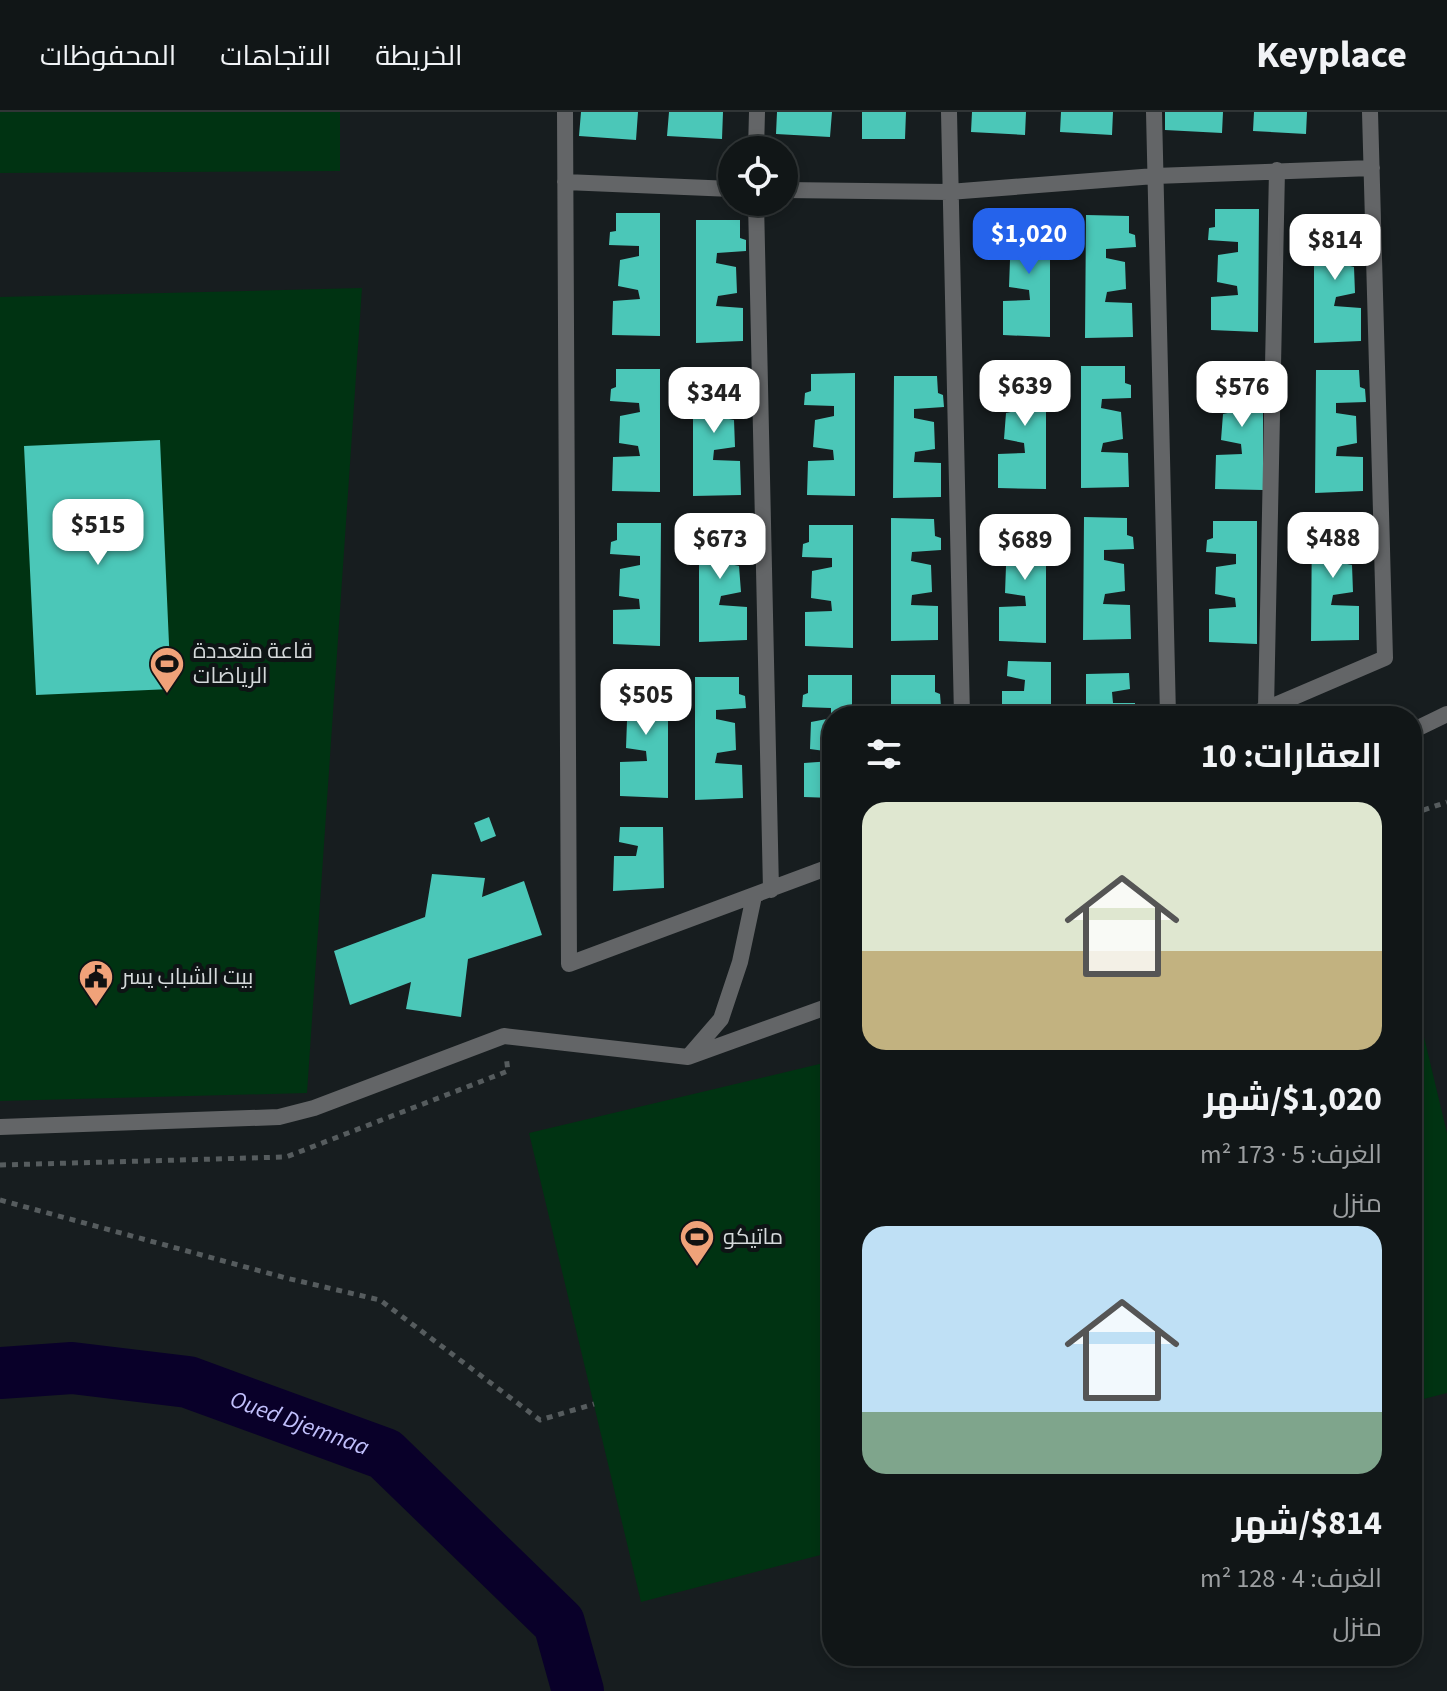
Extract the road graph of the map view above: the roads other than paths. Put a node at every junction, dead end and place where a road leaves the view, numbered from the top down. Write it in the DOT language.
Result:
graph roads {
  1 [pos="565,112"];
  2 [pos="757,112"];
  3 [pos="949,112"];
  4 [pos="1154,112"];
  5 [pos="1370,112"];
  6 [pos="756,136"];
  7 [pos="1372,168"];
  8 [pos="1277,170"];
  9 [pos="1155,176"];
  10 [pos="565,182"];
  11 [pos="718,188"];
  12 [pos="798,190"];
  13 [pos="949,192"];
  14 [pos="756,216"];
  15 [pos="962,706"];
  16 [pos="1168,706"];
  17 [pos="1266,706"];
  18 [pos="1273,706"];
  19 [pos="1447,714"];
  20 [pos="1422,726"];
  21 [pos="822,870"];
  22 [pos="771,890"];
  23 [pos="754,896"];
  24 [pos="822,1009"];
  25 [pos="688,1057"];
  26 [pos="0,1127"];
  1 -- 10 [label="street"];
  2 -- 6 [label="street"];
  3 -- 13 [label="street"];
  4 -- 9 [label="street"];
  5 -- 7 [label="street"];
  7 -- 8 [label="street"];
  7 -- 18 [label="street"];
  8 -- 9 [label="street"];
  8 -- 17 [label="street"];
  9 -- 13 [label="street"];
  9 -- 16 [label="street"];
  10 -- 11 [label="street"];
  10 -- 23 [label="street"];
  12 -- 13 [label="street"];
  13 -- 15 [label="street"];
  14 -- 22 [label="street"];
  19 -- 20 [label="street"];
  21 -- 22 [label="street"];
  22 -- 23 [label="street"];
  23 -- 25 [label="street"];
  24 -- 25 [label="street"];
  25 -- 26 [label="street"];
}
